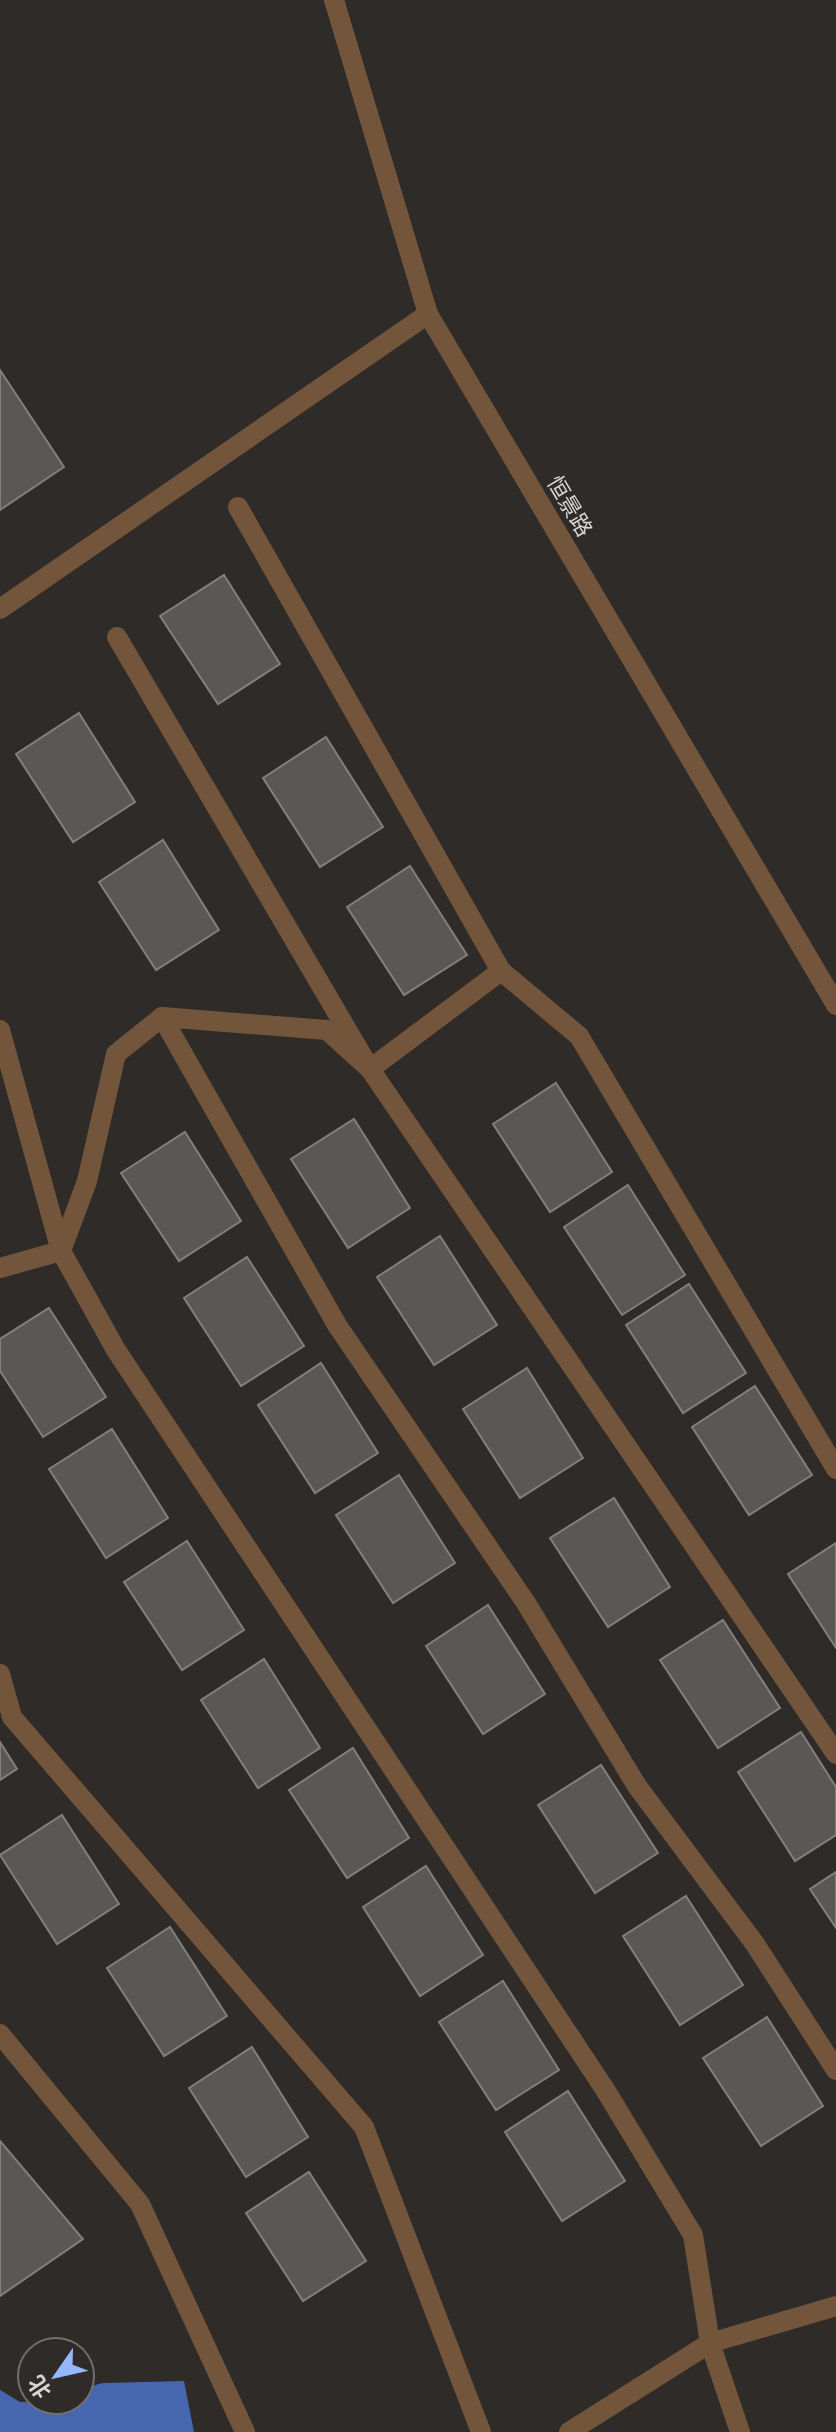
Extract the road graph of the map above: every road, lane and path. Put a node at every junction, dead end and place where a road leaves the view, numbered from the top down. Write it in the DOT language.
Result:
graph roads {
  1 [pos="334,0"];
  2 [pos="428,314"];
  3 [pos="238,507"];
  4 [pos="0,609"];
  5 [pos="117,637"];
  6 [pos="501,971"];
  7 [pos="831,983"];
  8 [pos="836,1005"];
  9 [pos="162,1017"];
  10 [pos="0,1030"];
  11 [pos="370,1069"];
  12 [pos="61,1251"];
  13 [pos="0,1268"];
  14 [pos="836,1469"];
  15 [pos="0,1674"];
  16 [pos="836,1754"];
  17 [pos="0,2034"];
  18 [pos="836,2070"];
  19 [pos="836,2306"];
  20 [pos="710,2343"];
  21 [pos="245,2432"];
  22 [pos="481,2432"];
  23 [pos="569,2432"];
  24 [pos="740,2432"];
  1 -- 2 [label="street, 恒景路"];
  2 -- 4 [label="street"];
  2 -- 7 [label="street, 恒景路"];
  3 -- 6 [label="street"];
  5 -- 11 [label="street"];
  6 -- 11 [label="street"];
  6 -- 14 [label="street"];
  7 -- 8 [label="street, 恒景路"];
  9 -- 11 [label="street"];
  9 -- 12 [label="street"];
  9 -- 18 [label="street"];
  10 -- 12 [label="street"];
  11 -- 16 [label="street"];
  12 -- 13 [label="street"];
  12 -- 20 [label="street"];
  15 -- 22 [label="street"];
  17 -- 21 [label="street"];
  19 -- 20 [label="street"];
  20 -- 23 [label="street"];
  20 -- 24 [label="street"];
}
